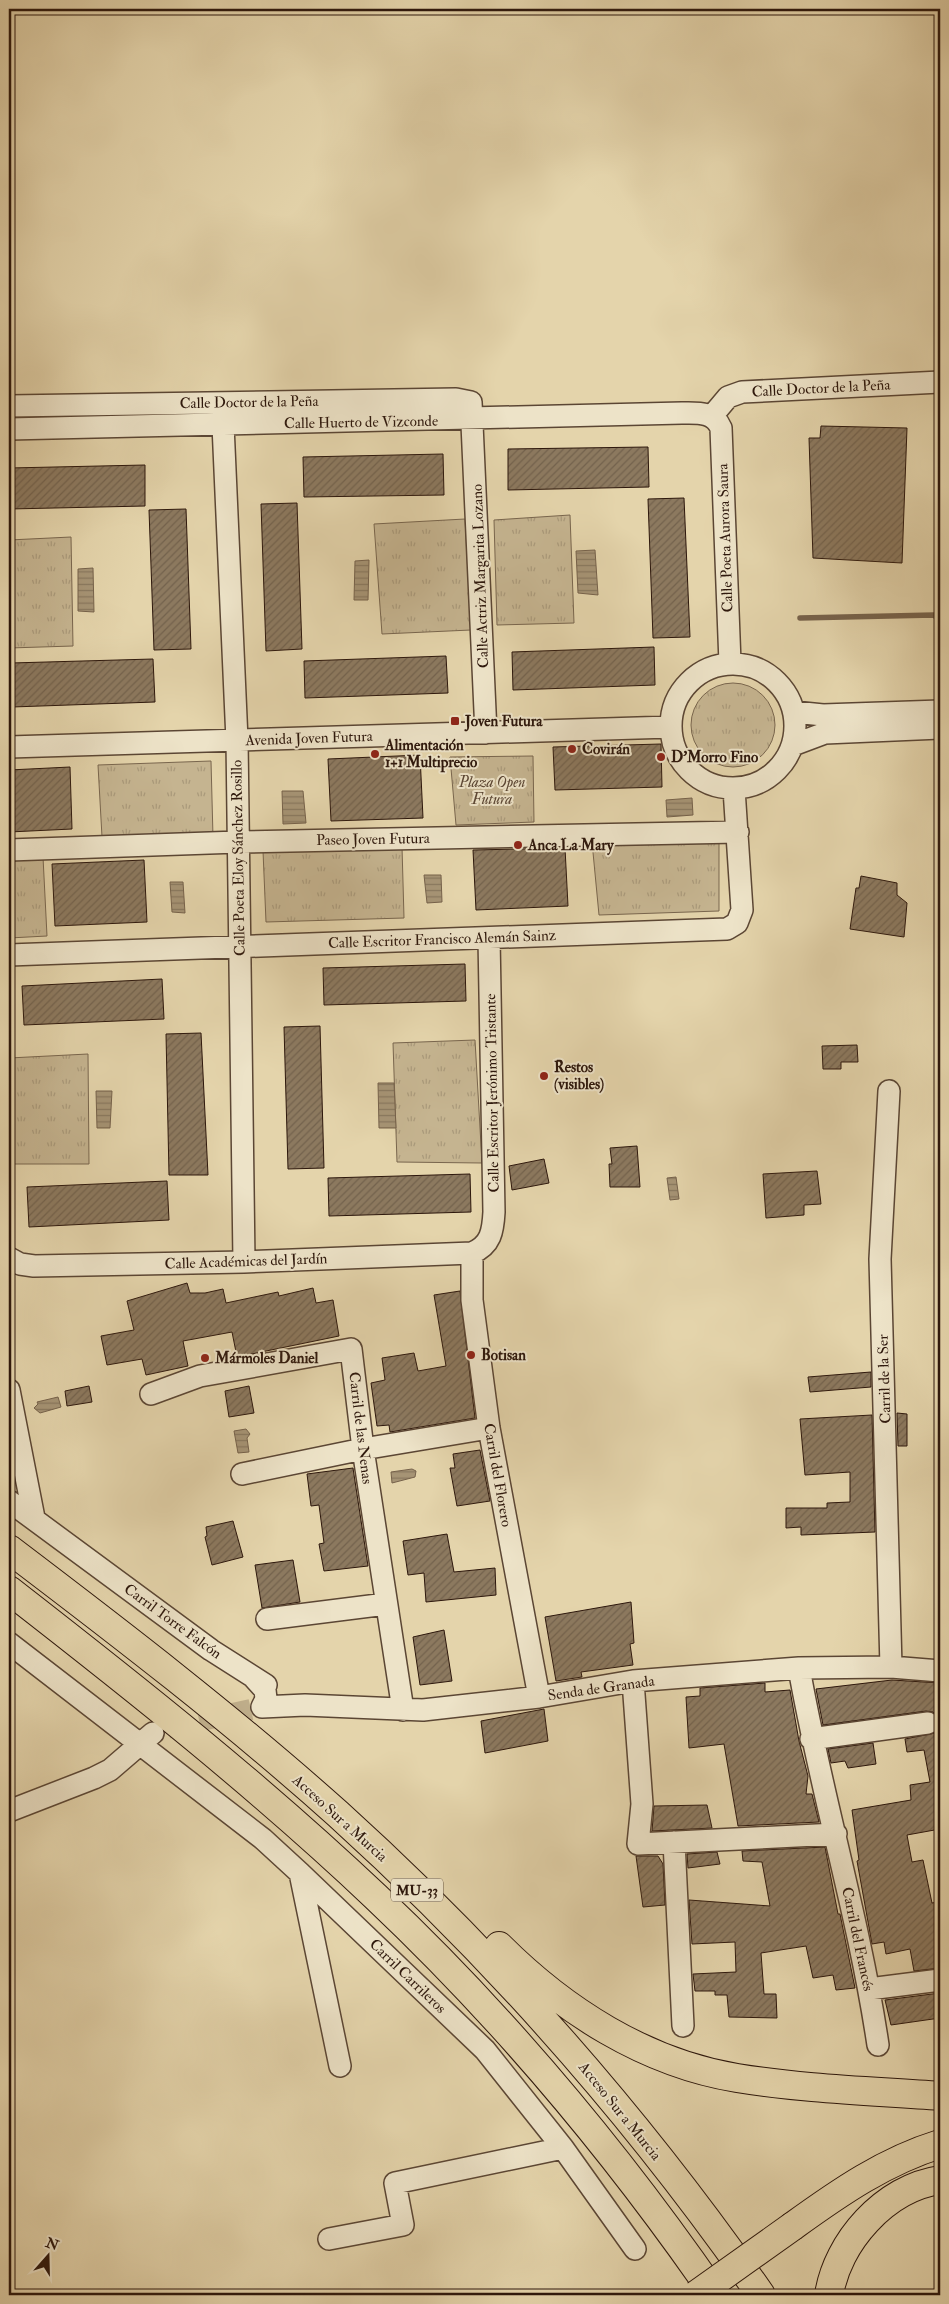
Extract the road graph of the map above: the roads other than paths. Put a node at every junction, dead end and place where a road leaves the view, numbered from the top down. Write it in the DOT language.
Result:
graph roads {
  1 [pos="940,382"];
  2 [pos="9,406"];
  3 [pos="712,416"];
  4 [pos="474,420"];
  5 [pos="223,425"];
  6 [pos="9,429"];
  7 [pos="730,663"];
  8 [pos="940,711"];
  9 [pos="794,712"];
  10 [pos="670,728"];
  11 [pos="940,728"];
  12 [pos="486,733"];
  13 [pos="237,740"];
  14 [pos="793,745"];
  15 [pos="9,747"];
  16 [pos="734,789"];
  17 [pos="738,832"];
  18 [pos="238,842"];
  19 [pos="9,850"];
  20 [pos="489,938"];
  21 [pos="239,945"];
  22 [pos="9,955"];
  23 [pos="889,1091"];
  24 [pos="478,1250"];
  25 [pos="9,1258"];
  26 [pos="244,1262"];
  27 [pos="9,1390"];
  28 [pos="151,1394"];
  29 [pos="489,1428"];
  30 [pos="363,1450"];
  31 [pos="242,1474"];
  32 [pos="9,1501"];
  33 [pos="34,1518"];
  34 [pos="9,1549"];
  35 [pos="9,1590"];
  36 [pos="386,1604"];
  37 [pos="267,1619"];
  38 [pos="9,1643"];
  39 [pos="891,1667"];
  40 [pos="799,1668"];
  41 [pos="940,1671"];
  42 [pos="175,1678"];
  43 [pos="254,1678"];
  44 [pos="633,1681"];
  45 [pos="538,1697"];
  46 [pos="353,1707"];
  47 [pos="402,1710"];
  48 [pos="928,1723"];
  49 [pos="146,1739"];
  50 [pos="811,1739"];
  51 [pos="9,1811"];
  52 [pos="836,1834"];
  53 [pos="674,1842"];
  54 [pos="300,1872"];
  55 [pos="940,1980"];
  56 [pos="869,1989"];
  57 [pos="683,2026"];
  58 [pos="878,2045"];
  59 [pos="340,2066"];
  60 [pos="940,2096"];
  61 [pos="940,2144"];
  62 [pos="563,2148"];
  63 [pos="940,2180"];
  64 [pos="329,2239"];
  65 [pos="635,2249"];
  66 [pos="696,2295"];
  67 [pos="715,2295"];
  68 [pos="761,2295"];
  69 [pos="829,2295"];
  1 -- 3 [label="street, Calle Doctor de la Peña"];
  2 -- 4 [label="street, Calle Doctor de la Peña"];
  3 -- 4 [label="street, Calle Huerto de Vizconde"];
  3 -- 7 [label="street, Calle Poeta Aurora Saura"];
  4 -- 5 [label="street, Calle Huerto de Vizconde"];
  4 -- 12 [label="street, Calle Actriz Margarita Lozano"];
  5 -- 6 [label="street, Calle Huerto de Vizconde"];
  5 -- 13 [label="street, Calle Poeta Eloy Sánchez Rosillo"];
  7 -- 9 [label="street"];
  7 -- 10 [label="street"];
  8 -- 9 [label="street"];
  9 -- 14 [label="street"];
  10 -- 12 [label="street, Avenida Joven Futura"];
  10 -- 16 [label="street"];
  11 -- 14 [label="street"];
  12 -- 13 [label="street, Avenida Joven Futura"];
  13 -- 15 [label="street, Avenida Joven Futura"];
  13 -- 18 [label="street, Calle Poeta Eloy Sánchez Rosillo"];
  14 -- 16 [label="street"];
  16 -- 17 [label="street, Calle Escritor Francisco Alemán Sainz"];
  17 -- 18 [label="street, Paseo Joven Futura"];
  17 -- 20 [label="street, Calle Escritor Francisco Alemán Sainz"];
  18 -- 19 [label="street, Paseo Joven Futura"];
  18 -- 21 [label="street, Calle Poeta Eloy Sánchez Rosillo"];
  20 -- 21 [label="street, Calle Escritor Francisco Alemán Sainz"];
  20 -- 24 [label="street, Calle Escritor Jerónimo Tristante"];
  21 -- 22 [label="street, Calle Escritor Francisco Alemán Sainz"];
  21 -- 26 [label="street, Calle Poeta Eloy Sánchez Rosillo"];
  23 -- 39 [label="street, Carril de la Ser"];
  24 -- 26 [label="street, Calle Académicas del Jardín"];
  24 -- 29 [label="street, Carril del Florero"];
  25 -- 26 [label="street, Calle Académicas del Jardín"];
  27 -- 33 [label="street"];
  28 -- 30 [label="street, Carril de las Nenas"];
  29 -- 30 [label="street"];
  29 -- 45 [label="street, Carril del Florero"];
  30 -- 31 [label="street"];
  30 -- 36 [label="street, Carril de las Nenas"];
  32 -- 33 [label="street, Carril Torre Falcón"];
  33 -- 43 [label="street, Carril Torre Falcón"];
  34 -- 42 [label="highway, Acceso Sur a Murcia / MU-33"];
  35 -- 67 [label="highway, MU-33"];
  36 -- 37 [label="street"];
  36 -- 47 [label="street, Carril de las Nenas"];
  38 -- 49 [label="street, Carril Carrileros"];
  39 -- 40 [label="street, Senda de Granada"];
  39 -- 41 [label="street, Senda de Granada"];
  40 -- 44 [label="street, Senda de Granada"];
  40 -- 50 [label="street, Carril del Francés"];
  42 -- 60 [label="highway"];
  42 -- 68 [label="highway, Acceso Sur a Murcia / MU-33"];
  43 -- 46 [label="street, Carril Torre Falcón"];
  43 -- 46 [label="street, Senda de Granada"];
  44 -- 45 [label="street, Senda de Granada"];
  44 -- 53 [label="street"];
  45 -- 47 [label="street, Senda de Granada"];
  46 -- 47 [label="street, Senda de Granada"];
  48 -- 50 [label="street"];
  49 -- 51 [label="street"];
  49 -- 54 [label="street, Carril Carrileros"];
  50 -- 52 [label="street, Carril del Francés"];
  52 -- 53 [label="street"];
  52 -- 56 [label="street, Carril del Francés"];
  53 -- 57 [label="street"];
  54 -- 59 [label="street"];
  54 -- 62 [label="street, Carril Carrileros"];
  55 -- 56 [label="street"];
  56 -- 58 [label="street, Carril del Francés"];
  61 -- 66 [label="highway, bridge"];
  62 -- 64 [label="street"];
  62 -- 65 [label="street, Carril Carrileros"];
  63 -- 69 [label="highway"];
}
